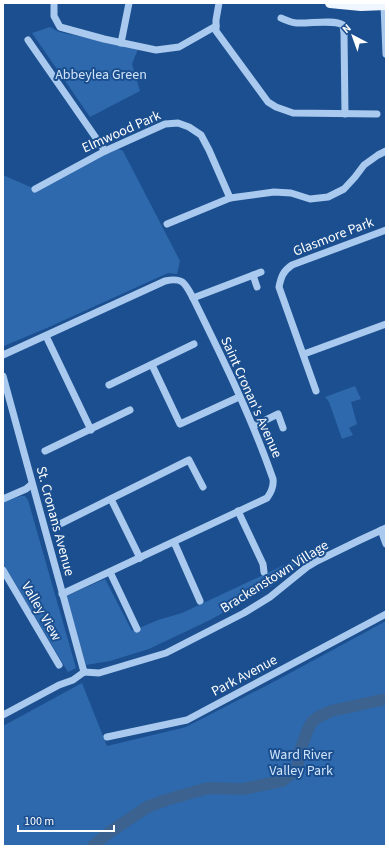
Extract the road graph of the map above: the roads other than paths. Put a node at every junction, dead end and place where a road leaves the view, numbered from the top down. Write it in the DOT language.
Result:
graph roads {
  1 [pos="54,3"];
  2 [pos="129,3"];
  3 [pos="219,3"];
  4 [pos="330,3"];
  5 [pos="385,5"];
  6 [pos="282,18"];
  7 [pos="216,26"];
  8 [pos="28,40"];
  9 [pos="120,43"];
  10 [pos="386,54"];
  11 [pos="345,114"];
  12 [pos="377,114"];
  13 [pos="105,151"];
  14 [pos="386,151"];
  15 [pos="35,190"];
  16 [pos="230,198"];
  17 [pos="167,224"];
  18 [pos="386,230"];
  19 [pos="261,272"];
  20 [pos="253,275"];
  21 [pos="258,287"];
  22 [pos="193,298"];
  23 [pos="386,324"];
  24 [pos="46,336"];
  25 [pos="194,344"];
  26 [pos="304,354"];
  27 [pos="3,355"];
  28 [pos="152,365"];
  29 [pos="3,376"];
  30 [pos="109,385"];
  31 [pos="316,391"];
  32 [pos="239,397"];
  33 [pos="130,410"];
  34 [pos="253,426"];
  35 [pos="283,428"];
  36 [pos="91,430"];
  37 [pos="45,451"];
  38 [pos="32,484"];
  39 [pos="203,487"];
  40 [pos="3,499"];
  41 [pos="111,499"];
  42 [pos="238,511"];
  43 [pos="60,524"];
  44 [pos="384,529"];
  45 [pos="174,542"];
  46 [pos="386,544"];
  47 [pos="140,558"];
  48 [pos="3,570"];
  49 [pos="110,572"];
  50 [pos="264,572"];
  51 [pos="62,594"];
  52 [pos="200,601"];
  53 [pos="386,614"];
  54 [pos="136,629"];
  55 [pos="58,665"];
  56 [pos="84,672"];
  57 [pos="3,715"];
  58 [pos="107,738"];
  1 -- 9 [label="street"];
  2 -- 9 [label="street"];
  3 -- 7 [label="street"];
  4 -- 5 [label="main road"];
  5 -- 10 [label="street"];
  6 -- 11 [label="street"];
  7 -- 9 [label="street"];
  7 -- 11 [label="street"];
  8 -- 13 [label="street"];
  11 -- 12 [label="street"];
  13 -- 15 [label="street, Elmwood Park"];
  13 -- 16 [label="street, Elmwood Park"];
  14 -- 16 [label="street"];
  16 -- 17 [label="street"];
  18 -- 26 [label="street, Glasmore Park"];
  19 -- 20 [label="street"];
  20 -- 21 [label="street"];
  20 -- 22 [label="street"];
  22 -- 24 [label="street, Saint Cronan's Avenue"];
  22 -- 32 [label="street, Saint Cronan's Avenue"];
  23 -- 26 [label="street"];
  24 -- 27 [label="street, Saint Cronan's Avenue"];
  24 -- 36 [label="street"];
  25 -- 28 [label="street"];
  26 -- 31 [label="street, Glasmore Park"];
  28 -- 30 [label="street"];
  28 -- 32 [label="street"];
  29 -- 38 [label="street, St. Cronans Avenue"];
  32 -- 34 [label="street, Saint Cronan's Avenue"];
  33 -- 36 [label="street"];
  34 -- 35 [label="street"];
  34 -- 42 [label="street, Saint Cronan's Avenue"];
  36 -- 37 [label="street"];
  38 -- 40 [label="street"];
  38 -- 51 [label="street, St. Cronans Avenue"];
  39 -- 41 [label="street"];
  41 -- 43 [label="street"];
  41 -- 47 [label="street"];
  42 -- 45 [label="street, Saint Cronan's Avenue"];
  42 -- 50 [label="street"];
  44 -- 46 [label="street"];
  44 -- 56 [label="street, Brackenstown Village"];
  45 -- 47 [label="street, Saint Cronan's Avenue"];
  45 -- 52 [label="street"];
  47 -- 49 [label="street, Saint Cronan's Avenue"];
  48 -- 55 [label="street, Valley View"];
  49 -- 51 [label="street, Saint Cronan's Avenue"];
  49 -- 54 [label="street"];
  51 -- 56 [label="street, St. Cronans Avenue"];
  53 -- 58 [label="street, Park Avenue"];
  56 -- 57 [label="street"];
}
